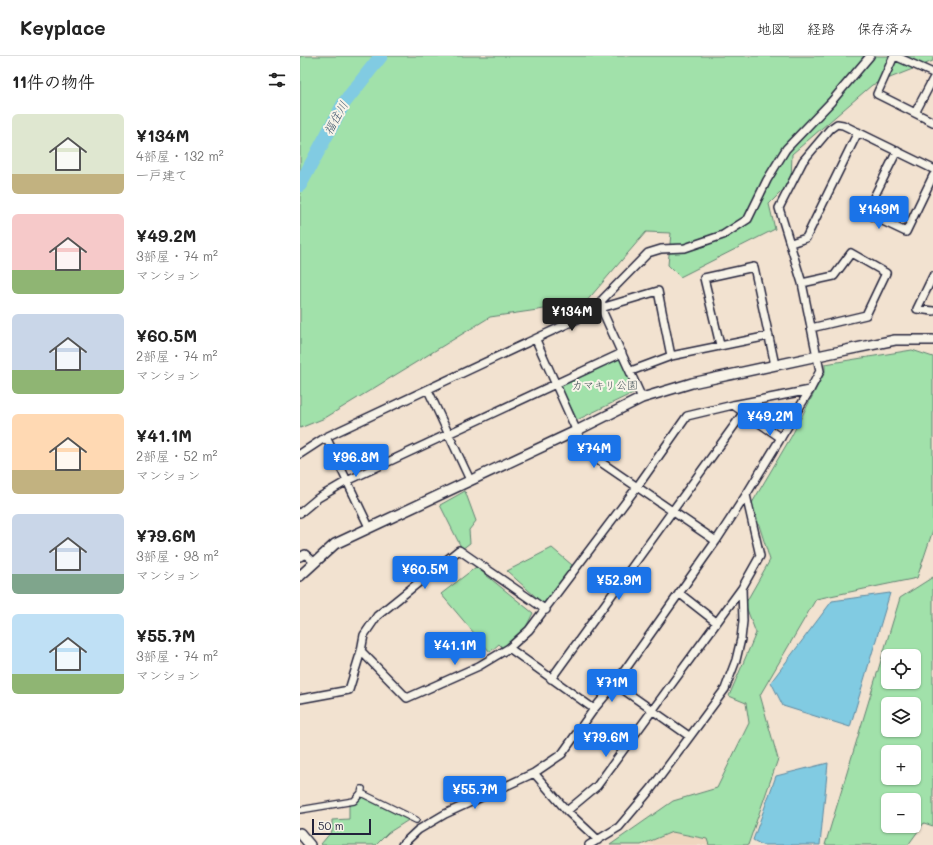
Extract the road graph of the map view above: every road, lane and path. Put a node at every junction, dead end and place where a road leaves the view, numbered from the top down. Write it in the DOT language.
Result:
graph roads {
  1 [pos="870,56"];
  2 [pos="894,56"];
  3 [pos="933,73"];
  4 [pos="933,79"];
  5 [pos="915,113"];
  6 [pos="933,122"];
  7 [pos="858,132"];
  8 [pos="897,151"];
  9 [pos="933,169"];
  10 [pos="933,176"];
  11 [pos="791,243"];
  12 [pos="933,276"];
  13 [pos="802,283"];
  14 [pos="601,308"];
  15 [pos="933,311"];
  16 [pos="811,328"];
  17 [pos="769,336"];
  18 [pos="536,340"];
  19 [pos="933,340"];
  20 [pos="720,345"];
  21 [pos="622,353"];
  22 [pos="671,356"];
  23 [pos="817,356"];
  24 [pos="775,365"];
  25 [pos="631,371"];
  26 [pos="555,384"];
  27 [pos="428,390"];
  28 [pos="810,390"];
  29 [pos="642,398"];
  30 [pos="733,405"];
  31 [pos="744,412"];
  32 [pos="578,430"];
  33 [pos="448,435"];
  34 [pos="326,437"];
  35 [pos="781,438"];
  36 [pos="300,454"];
  37 [pos="470,480"];
  38 [pos="347,481"];
  39 [pos="637,487"];
  40 [pos="746,495"];
  41 [pos="672,512"];
  42 [pos="300,513"];
  43 [pos="369,527"];
  44 [pos="716,541"];
  45 [pos="300,556"];
  46 [pos="314,562"];
  47 [pos="300,576"];
  48 [pos="742,588"];
  49 [pos="679,593"];
  50 [pos="546,610"];
  51 [pos="716,622"];
  52 [pos="509,648"];
  53 [pos="361,651"];
  54 [pos="551,679"];
  55 [pos="615,684"];
  56 [pos="300,699"];
  57 [pos="594,709"];
  58 [pos="652,710"];
  59 [pos="689,736"];
  60 [pos="534,773"];
  61 [pos="300,810"];
  62 [pos="566,811"];
  63 [pos="416,820"];
  64 [pos="300,832"];
  65 [pos="598,840"];
  66 [pos="310,845"];
  67 [pos="402,845"];
  68 [pos="589,845"];
  1 -- 14 [label="street"];
  2 -- 3 [label="street"];
  2 -- 5 [label="street"];
  4 -- 5 [label="street"];
  5 -- 6 [label="street"];
  7 -- 8 [label="street"];
  7 -- 11 [label="street"];
  7 -- 11 [label="street"];
  8 -- 9 [label="street"];
  8 -- 10 [label="street"];
  11 -- 13 [label="street"];
  12 -- 15 [label="street"];
  13 -- 16 [label="street"];
  13 -- 16 [label="street"];
  14 -- 18 [label="street"];
  14 -- 21 [label="street"];
  14 -- 22 [label="street"];
  16 -- 23 [label="street"];
  17 -- 20 [label="street"];
  17 -- 20 [label="street"];
  17 -- 24 [label="street"];
  18 -- 26 [label="street"];
  18 -- 27 [label="street"];
  19 -- 23 [label="street"];
  20 -- 22 [label="street"];
  21 -- 25 [label="street"];
  21 -- 26 [label="street"];
  22 -- 25 [label="street"];
  23 -- 24 [label="street"];
  23 -- 28 [label="street"];
  24 -- 29 [label="street"];
  25 -- 29 [label="street"];
  26 -- 32 [label="street"];
  26 -- 33 [label="street"];
  27 -- 33 [label="street"];
  27 -- 34 [label="street"];
  28 -- 30 [label="street"];
  28 -- 35 [label="street"];
  29 -- 32 [label="street"];
  30 -- 31 [label="street"];
  30 -- 39 [label="street"];
  31 -- 35 [label="street"];
  31 -- 41 [label="street"];
  32 -- 37 [label="street"];
  32 -- 39 [label="street"];
  33 -- 37 [label="street"];
  33 -- 38 [label="street"];
  34 -- 36 [label="street"];
  34 -- 38 [label="street"];
  35 -- 40 [label="street"];
  37 -- 43 [label="street"];
  38 -- 42 [label="street"];
  38 -- 43 [label="street"];
  39 -- 41 [label="street"];
  39 -- 50 [label="street"];
  40 -- 44 [label="street"];
  40 -- 48 [label="street"];
  41 -- 44 [label="street"];
  41 -- 54 [label="street"];
  43 -- 46 [label="street"];
  44 -- 49 [label="street"];
  45 -- 46 [label="street"];
  46 -- 47 [label="street"];
  48 -- 51 [label="street"];
  48 -- 59 [label="street"];
  49 -- 51 [label="street"];
  49 -- 55 [label="street"];
  50 -- 52 [label="street"];
  50 -- 53 [label="street"];
  51 -- 58 [label="street"];
  52 -- 53 [label="street"];
  52 -- 54 [label="street"];
  53 -- 56 [label="street"];
  54 -- 57 [label="street"];
  55 -- 57 [label="street"];
  55 -- 58 [label="street"];
  57 -- 60 [label="street"];
  58 -- 59 [label="street"];
  58 -- 62 [label="street"];
  59 -- 65 [label="street"];
  60 -- 62 [label="street"];
  60 -- 67 [label="street"];
  61 -- 63 [label="street"];
  62 -- 65 [label="street"];
  64 -- 66 [label="street"];
  65 -- 68 [label="street"];
}
